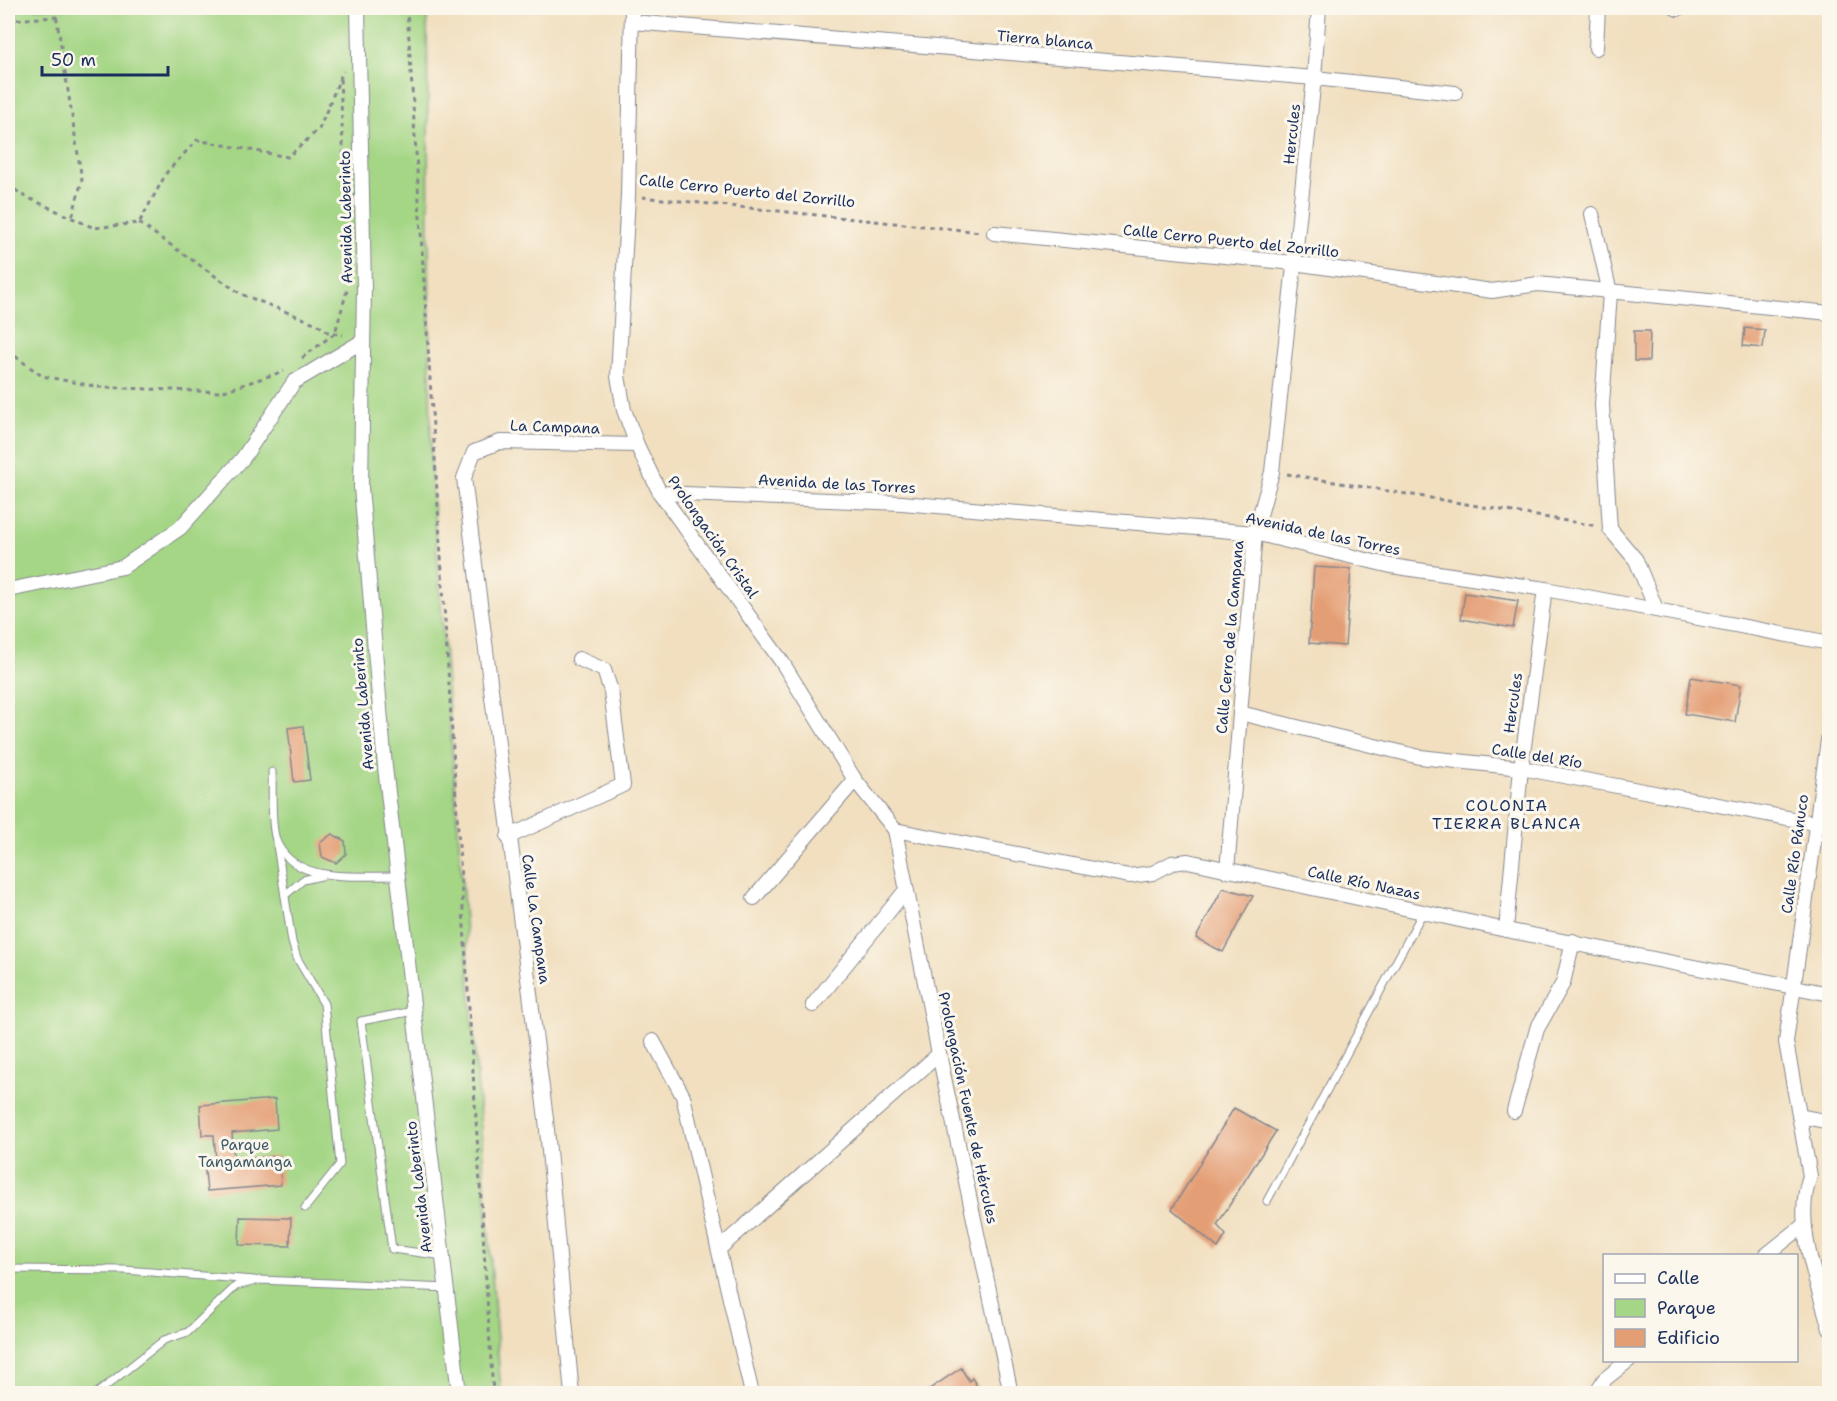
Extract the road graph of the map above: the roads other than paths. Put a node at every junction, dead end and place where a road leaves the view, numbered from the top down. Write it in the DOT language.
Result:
graph roads {
  1 [pos="358,8"];
  2 [pos="632,8"];
  3 [pos="1319,8"];
  4 [pos="1598,8"];
  5 [pos="632,22"];
  6 [pos="1596,48"];
  7 [pos="1314,78"];
  8 [pos="1455,93"];
  9 [pos="1592,214"];
  10 [pos="994,233"];
  11 [pos="1294,263"];
  12 [pos="1610,293"];
  13 [pos="1830,313"];
  14 [pos="363,341"];
  15 [pos="637,445"];
  16 [pos="474,452"];
  17 [pos="660,493"];
  18 [pos="1255,533"];
  19 [pos="1545,589"];
  20 [pos="8,590"];
  21 [pos="1656,609"];
  22 [pos="1830,643"];
  23 [pos="579,658"];
  24 [pos="1240,713"];
  25 [pos="1830,726"];
  26 [pos="1521,768"];
  27 [pos="273,772"];
  28 [pos="855,780"];
  29 [pos="1823,824"];
  30 [pos="895,830"];
  31 [pos="508,837"];
  32 [pos="277,844"];
  33 [pos="1227,871"];
  34 [pos="332,875"];
  35 [pos="398,876"];
  36 [pos="906,890"];
  37 [pos="285,895"];
  38 [pos="754,898"];
  39 [pos="1423,912"];
  40 [pos="1506,930"];
  41 [pos="1573,941"];
  42 [pos="1792,986"];
  43 [pos="1830,994"];
  44 [pos="813,1005"];
  45 [pos="414,1011"];
  46 [pos="653,1041"];
  47 [pos="939,1054"];
  48 [pos="1514,1111"];
  49 [pos="1798,1116"];
  50 [pos="1830,1122"];
  51 [pos="1267,1201"];
  52 [pos="305,1208"];
  53 [pos="1804,1226"];
  54 [pos="720,1248"];
  55 [pos="1768,1254"];
  56 [pos="444,1256"];
  57 [pos="8,1269"];
  58 [pos="260,1280"];
  59 [pos="448,1288"];
  60 [pos="1830,1329"];
  61 [pos="1626,1362"];
  62 [pos="96,1394"];
  63 [pos="459,1394"];
  64 [pos="572,1394"];
  65 [pos="752,1394"];
  66 [pos="1011,1394"];
  67 [pos="1595,1394"];
  1 -- 14 [label="street, Avenida Laberinto"];
  2 -- 5 [label="street, Prolongación Cristal"];
  3 -- 7 [label="street, Hercules"];
  4 -- 6 [label="street"];
  5 -- 7 [label="street, Tierra blanca"];
  5 -- 15 [label="street, Prolongación Cristal"];
  7 -- 8 [label="street, Tierra blanca"];
  7 -- 11 [label="street, Hercules"];
  9 -- 12 [label="street"];
  10 -- 11 [label="street, Calle Cerro Puerto del Zorrillo"];
  11 -- 12 [label="street, Calle Cerro Puerto del Zorrillo"];
  11 -- 18 [label="street, Calle Cerro de la Campana"];
  12 -- 13 [label="street, Calle Cerro Puerto del Zorrillo"];
  12 -- 21 [label="street"];
  14 -- 20 [label="street"];
  14 -- 35 [label="street, Avenida Laberinto"];
  15 -- 16 [label="street, La Campana"];
  15 -- 17 [label="street, Prolongación Cristal"];
  16 -- 31 [label="street, Calle La Campana"];
  17 -- 18 [label="street, Avenida de las Torres"];
  17 -- 28 [label="street, Prolongación Cristal"];
  18 -- 19 [label="street, Avenida de las Torres"];
  18 -- 24 [label="street, Calle Cerro de la Campana"];
  19 -- 21 [label="street, Avenida de las Torres"];
  19 -- 26 [label="street, Hercules"];
  21 -- 22 [label="street, Avenida de las Torres"];
  23 -- 31 [label="street"];
  24 -- 26 [label="street, Calle del Río"];
  24 -- 33 [label="street, Calle Cerro de la Campana"];
  25 -- 29 [label="street, Calle Río Pánuco"];
  26 -- 29 [label="street, Calle del Río"];
  26 -- 40 [label="street, Hercules"];
  27 -- 32 [label="lane"];
  28 -- 30 [label="street, Prolongación Cristal"];
  28 -- 38 [label="street"];
  29 -- 42 [label="street, Calle Río Pánuco"];
  30 -- 33 [label="street, Calle Río Nazas"];
  30 -- 36 [label="street, Prolongación Fuente de Hércules"];
  31 -- 64 [label="street, Calle La Campana"];
  32 -- 34 [label="lane"];
  32 -- 37 [label="lane"];
  33 -- 39 [label="street, Calle Río Nazas"];
  34 -- 35 [label="lane"];
  34 -- 37 [label="lane"];
  35 -- 45 [label="street, Avenida Laberinto"];
  36 -- 44 [label="street"];
  36 -- 47 [label="street, Prolongación Fuente de Hércules"];
  37 -- 52 [label="lane"];
  39 -- 40 [label="street, Calle Río Nazas"];
  39 -- 51 [label="lane"];
  40 -- 41 [label="street, Calle Río Nazas"];
  41 -- 42 [label="street, Calle Río Nazas"];
  41 -- 48 [label="street"];
  42 -- 43 [label="street, Calle Río Nazas"];
  42 -- 49 [label="street, Calle Río Pánuco"];
  45 -- 56 [label="street, Avenida Laberinto"];
  45 -- 56 [label="lane"];
  46 -- 54 [label="street"];
  47 -- 54 [label="street"];
  47 -- 66 [label="street, Prolongación Fuente de Hércules"];
  49 -- 50 [label="street"];
  49 -- 53 [label="street, Calle Río Pánuco"];
  53 -- 55 [label="street"];
  53 -- 60 [label="street, Calle Río Pánuco"];
  54 -- 65 [label="street"];
  56 -- 59 [label="street, Avenida Laberinto"];
  57 -- 58 [label="lane"];
  58 -- 59 [label="lane"];
  58 -- 62 [label="lane"];
  59 -- 63 [label="street, Avenida Laberinto"];
  61 -- 67 [label="street"];
}
